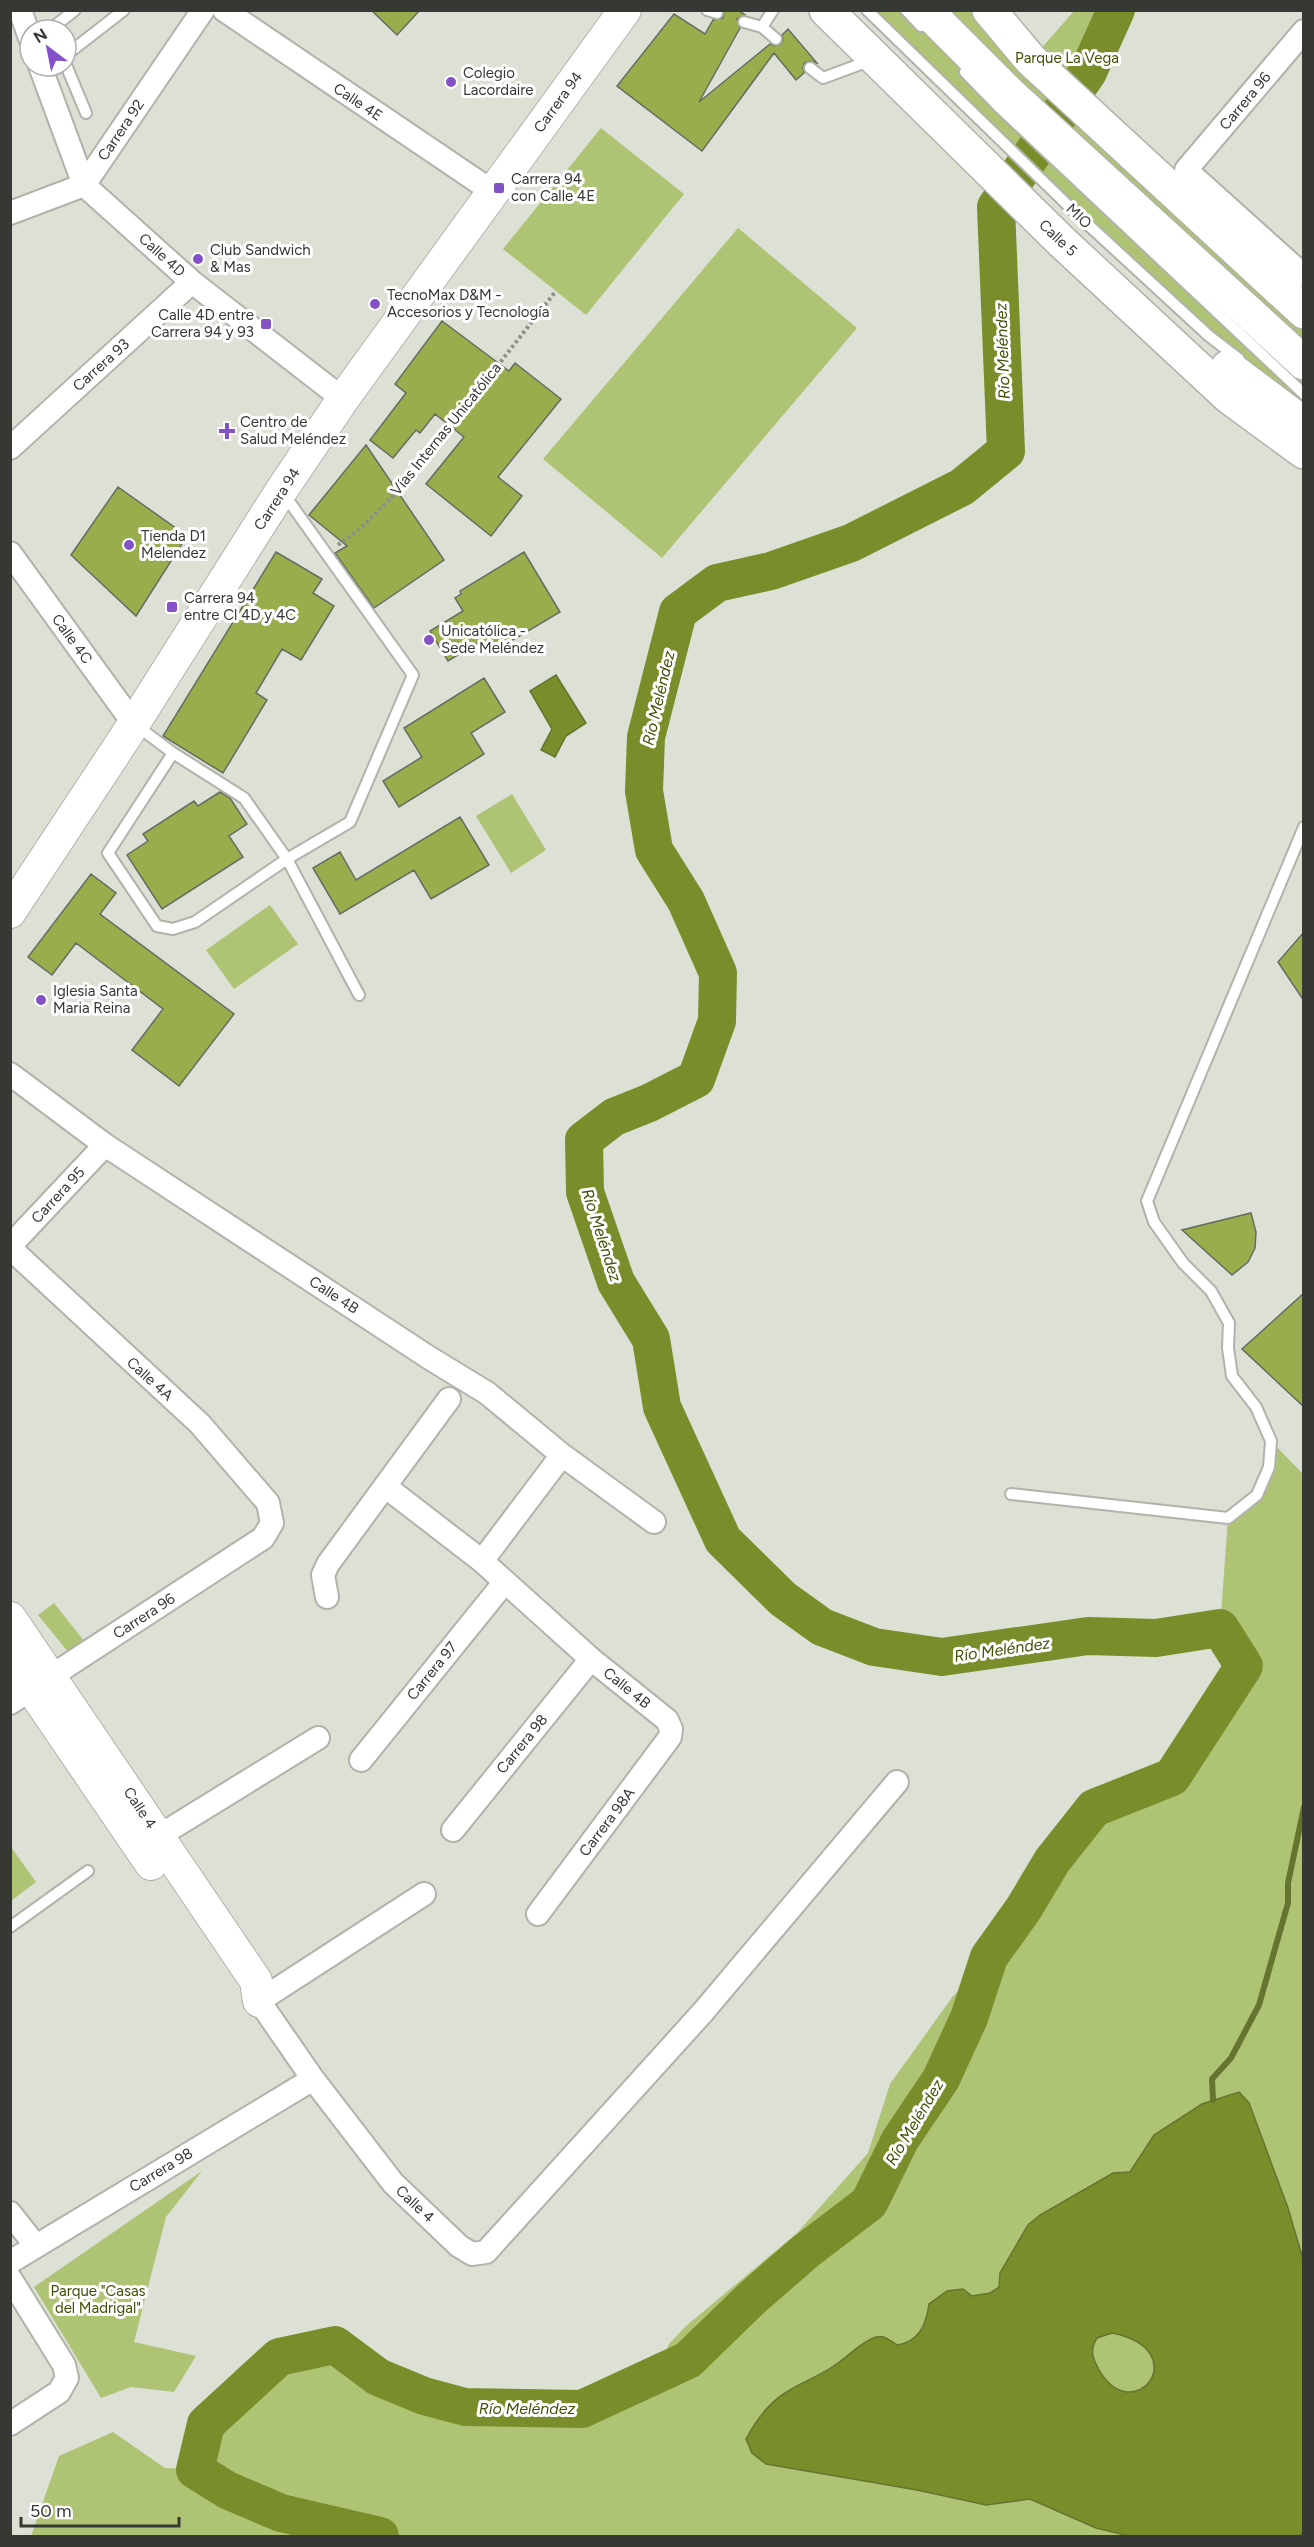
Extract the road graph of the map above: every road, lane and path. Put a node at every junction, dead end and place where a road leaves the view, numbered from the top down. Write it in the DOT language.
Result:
graph roads {
  1 [pos="124,10"];
  2 [pos="203,10"];
  3 [pos="224,10"];
  4 [pos="625,10"];
  5 [pos="773,10"];
  6 [pos="826,10"];
  7 [pos="853,10"];
  8 [pos="867,10"];
  9 [pos="989,10"];
  10 [pos="923,18"];
  11 [pos="744,22"];
  12 [pos="762,27"];
  13 [pos="1304,31"];
  14 [pos="776,39"];
  15 [pos="78,46"];
  16 [pos="875,58"];
  17 [pos="1034,62"];
  18 [pos="960,66"];
  19 [pos="810,68"];
  20 [pos="44,78"];
  21 [pos="71,78"];
  22 [pos="1004,100"];
  23 [pos="86,113"];
  24 [pos="972,133"];
  25 [pos="84,185"];
  26 [pos="493,192"];
  27 [pos="1106,195"];
  28 [pos="10,213"];
  29 [pos="1073,230"];
  30 [pos="192,282"];
  31 [pos="556,291"];
  32 [pos="1301,296"];
  33 [pos="1271,333"];
  34 [pos="1304,363"];
  35 [pos="1247,365"];
  36 [pos="1304,394"];
  37 [pos="344,399"];
  38 [pos="1304,424"];
  39 [pos="10,448"];
  40 [pos="1304,452"];
  41 [pos="281,491"];
  42 [pos="10,554"];
  43 [pos="325,555"];
  44 [pos="134,724"];
  45 [pos="173,753"];
  46 [pos="1304,827"];
  47 [pos="287,859"];
  48 [pos="10,912"];
  49 [pos="359,995"];
  50 [pos="10,1074"];
  51 [pos="105,1145"];
  52 [pos="10,1247"];
  53 [pos="449,1399"];
  54 [pos="562,1455"];
  55 [pos="387,1487"];
  56 [pos="1011,1494"];
  57 [pos="654,1522"];
  58 [pos="272,1523"];
  59 [pos="482,1561"];
  60 [pos="504,1583"];
  61 [pos="327,1597"];
  62 [pos="10,1618"];
  63 [pos="10,1657"];
  64 [pos="591,1659"];
  65 [pos="31,1690"];
  66 [pos="671,1729"];
  67 [pos="318,1738"];
  68 [pos="361,1760"];
  69 [pos="897,1782"];
  70 [pos="453,1830"];
  71 [pos="150,1842"];
  72 [pos="88,1871"];
  73 [pos="423,1894"];
  74 [pos="538,1914"];
  75 [pos="10,1927"];
  76 [pos="259,2001"];
  77 [pos="313,2079"];
  78 [pos="10,2213"];
  79 [pos="36,2246"];
  80 [pos="10,2262"];
  81 [pos="10,2278"];
  82 [pos="10,2424"];
  1 -- 15 [label="lane"];
  2 -- 25 [label="street, Carrera 92"];
  3 -- 26 [label="street, Calle 4E"];
  4 -- 26 [label="street, Carrera 94"];
  5 -- 12 [label="lane"];
  6 -- 16 [label="main road, Calle 5"];
  7 -- 24 [label="main road"];
  8 -- 24 [label="lane"];
  9 -- 17 [label="main road"];
  10 -- 17 [label="main road"];
  10 -- 22 [label="main road"];
  11 -- 12 [label="lane"];
  12 -- 14 [label="lane"];
  13 -- 32 [label="street, Carrera 96"];
  16 -- 19 [label="lane"];
  16 -- 24 [label="main road, Calle 5"];
  17 -- 32 [label="main road"];
  18 -- 22 [label="lane"];
  20 -- 25 [label="street, Calle 4D"];
  21 -- 23 [label="lane"];
  22 -- 27 [label="main road"];
  24 -- 29 [label="main road, Calle 5"];
  25 -- 28 [label="street"];
  25 -- 30 [label="street, Calle 4D"];
  26 -- 37 [label="street, Carrera 94"];
  27 -- 33 [label="main road"];
  27 -- 36 [label="lane, MIO"];
  29 -- 35 [label="lane, MIO"];
  29 -- 38 [label="main road"];
  29 -- 40 [label="main road, Calle 5"];
  30 -- 37 [label="street, Calle 4D"];
  30 -- 39 [label="street, Carrera 93"];
  31 -- 43 [label="path, Vías Internas Unicatólica"];
  32 -- 33 [label="street"];
  33 -- 34 [label="main road"];
  37 -- 41 [label="street, Carrera 94"];
  41 -- 43 [label="lane"];
  41 -- 44 [label="street, Carrera 94"];
  42 -- 44 [label="street, Calle 4C"];
  43 -- 47 [label="lane"];
  44 -- 45 [label="lane"];
  44 -- 48 [label="street, Carrera 94"];
  45 -- 47 [label="lane"];
  45 -- 47 [label="lane"];
  46 -- 56 [label="lane"];
  47 -- 49 [label="lane"];
  50 -- 51 [label="street, Calle 4B"];
  51 -- 52 [label="street, Carrera 95"];
  51 -- 54 [label="street, Calle 4B"];
  52 -- 58 [label="street, Calle 4A"];
  53 -- 55 [label="street"];
  54 -- 57 [label="street, Calle 4B"];
  54 -- 59 [label="street"];
  55 -- 59 [label="street, Calle 4B"];
  55 -- 61 [label="street"];
  58 -- 65 [label="street, Carrera 96"];
  59 -- 60 [label="street, Calle 4B"];
  60 -- 64 [label="street, Calle 4B"];
  60 -- 68 [label="street, Carrera 97"];
  62 -- 65 [label="street, Calle 4"];
  63 -- 65 [label="street, Calle 4"];
  64 -- 66 [label="street, Calle 4B"];
  64 -- 70 [label="street, Carrera 98"];
  65 -- 71 [label="street, Calle 4"];
  66 -- 74 [label="street, Carrera 98A"];
  67 -- 71 [label="street"];
  69 -- 77 [label="street, Calle 4"];
  71 -- 76 [label="street, Calle 4"];
  72 -- 75 [label="lane"];
  73 -- 76 [label="street"];
  76 -- 77 [label="street, Calle 4"];
  77 -- 79 [label="street, Carrera 98"];
  78 -- 79 [label="street"];
  79 -- 80 [label="street, Carrera 98"];
  81 -- 82 [label="street"];
}
